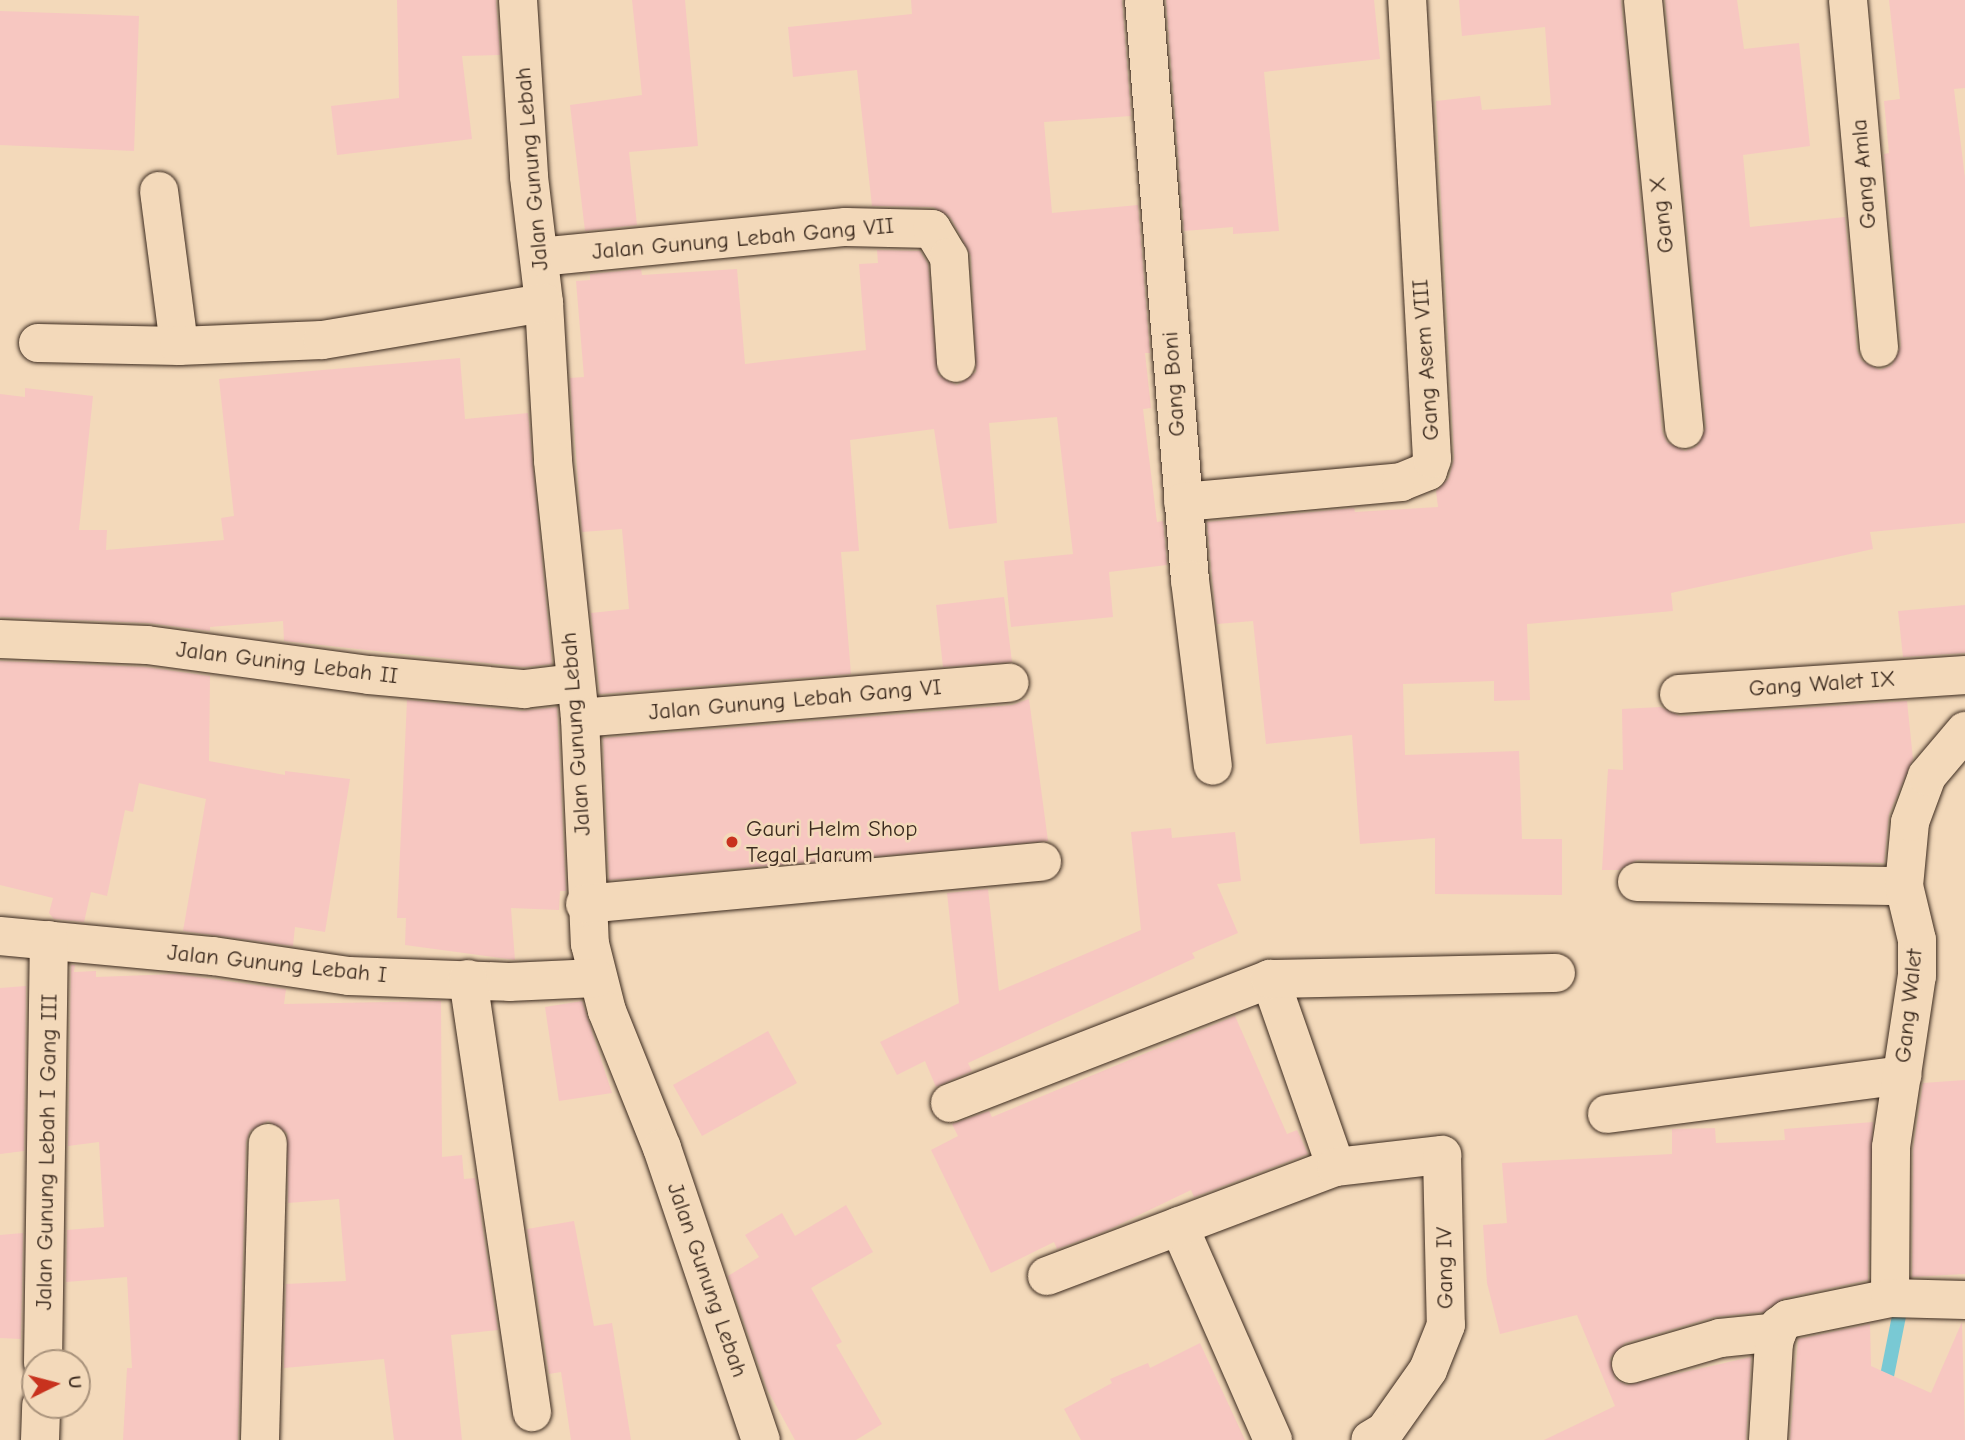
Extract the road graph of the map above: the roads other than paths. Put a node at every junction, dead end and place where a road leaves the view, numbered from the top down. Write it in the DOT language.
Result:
graph roads {
  1 [pos="518,0"];
  2 [pos="1144,0"];
  3 [pos="1407,0"];
  4 [pos="1643,0"];
  5 [pos="1848,0"];
  6 [pos="159,191"];
  7 [pos="539,257"];
  8 [pos="544,303"];
  9 [pos="38,343"];
  10 [pos="179,346"];
  11 [pos="1879,348"];
  12 [pos="956,363"];
  13 [pos="1684,429"];
  14 [pos="1183,502"];
  15 [pos="0,639"];
  16 [pos="1965,675"];
  17 [pos="1010,683"];
  18 [pos="1679,694"];
  19 [pos="577,700"];
  20 [pos="1965,731"];
  21 [pos="1213,766"];
  22 [pos="1042,862"];
  23 [pos="1637,882"];
  24 [pos="1904,886"];
  25 [pos="585,904"];
  26 [pos="0,936"];
  27 [pos="49,940"];
  28 [pos="1556,973"];
  29 [pos="596,978"];
  30 [pos="1270,978"];
  31 [pos="468,979"];
  32 [pos="1902,1075"];
  33 [pos="950,1103"];
  34 [pos="1607,1114"];
  35 [pos="268,1143"];
  36 [pos="1336,1167"];
  37 [pos="1179,1226"];
  38 [pos="1047,1276"];
  39 [pos="1891,1298"];
  40 [pos="1955,1299"];
  41 [pos="1779,1332"];
  42 [pos="43,1349"];
  43 [pos="1631,1364"];
  44 [pos="531,1412"];
  45 [pos="41,1419"];
  46 [pos="40,1440"];
  47 [pos="260,1440"];
  48 [pos="761,1440"];
  49 [pos="1273,1440"];
  50 [pos="1370,1440"];
  51 [pos="1769,1440"];
  1 -- 7 [label="street, Jalan Gunung Lebah"];
  2 -- 14 [label="street, Gang Boni"];
  3 -- 14 [label="street, Gang Asem VIII"];
  4 -- 13 [label="street, Gang X"];
  5 -- 11 [label="street, Gang Amla"];
  6 -- 10 [label="street"];
  7 -- 8 [label="street, Jalan Gunung Lebah"];
  7 -- 12 [label="street, Jalan Gunung Lebah Gang VII"];
  8 -- 10 [label="street"];
  8 -- 19 [label="street, Jalan Gunung Lebah"];
  9 -- 10 [label="street"];
  14 -- 21 [label="street, Gang Boni"];
  15 -- 19 [label="street, Jalan Guning Lebah II"];
  16 -- 18 [label="street, Gang Walet IX"];
  17 -- 19 [label="street, Jalan Gunung Lebah Gang VI"];
  19 -- 25 [label="street, Jalan Gunung Lebah"];
  20 -- 24 [label="street, Gang Walet"];
  22 -- 25 [label="street"];
  23 -- 24 [label="street"];
  24 -- 32 [label="street, Gang Walet"];
  25 -- 29 [label="street, Jalan Gunung Lebah"];
  26 -- 27 [label="street, Jalan Gunung Lebah I"];
  27 -- 31 [label="street, Jalan Gunung Lebah I"];
  27 -- 42 [label="street, Jalan Gunung Lebah I Gang III"];
  28 -- 30 [label="street"];
  29 -- 31 [label="street, Jalan Gunung Lebah I"];
  29 -- 48 [label="street, Jalan Gunung Lebah"];
  30 -- 33 [label="street"];
  30 -- 36 [label="street"];
  31 -- 44 [label="street"];
  32 -- 34 [label="street"];
  32 -- 39 [label="street, Gang Walet"];
  35 -- 47 [label="street"];
  36 -- 37 [label="street"];
  36 -- 50 [label="street, Gang IV"];
  37 -- 38 [label="street"];
  37 -- 49 [label="street"];
  39 -- 40 [label="street"];
  39 -- 41 [label="street"];
  41 -- 43 [label="street"];
  41 -- 51 [label="street"];
  45 -- 46 [label="street"];
}
